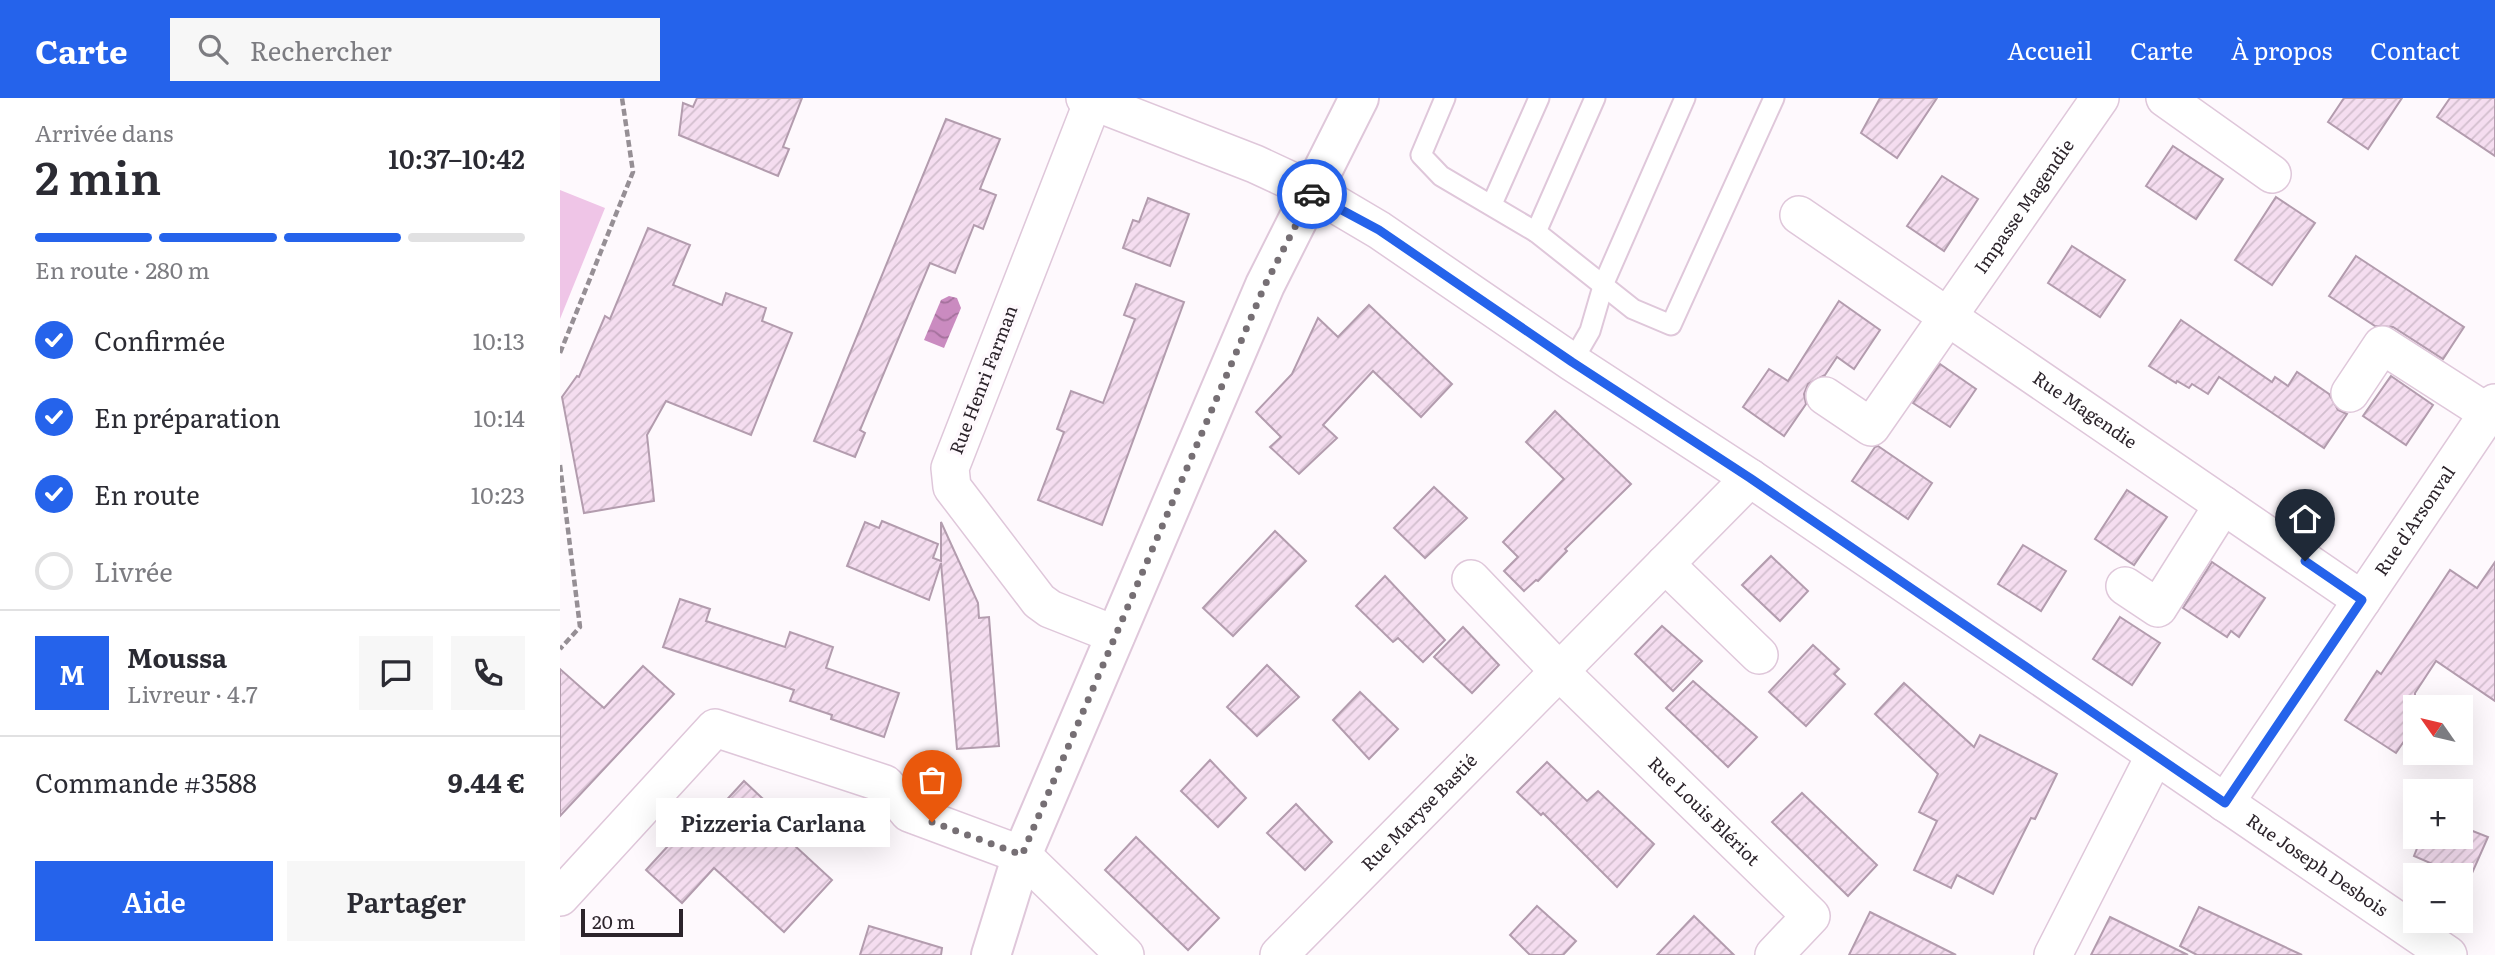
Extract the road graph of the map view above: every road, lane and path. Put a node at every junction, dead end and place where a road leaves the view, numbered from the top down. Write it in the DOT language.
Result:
graph roads {
  1 [pos="622,98"];
  2 [pos="1359,98"];
  3 [pos="1446,98"];
  4 [pos="1539,98"];
  5 [pos="1595,98"];
  6 [pos="1685,98"];
  7 [pos="1774,98"];
  8 [pos="2100,98"];
  9 [pos="2165,98"];
  10 [pos="1089,99"];
  11 [pos="2272,174"];
  12 [pos="1313,191"];
  13 [pos="1492,204"];
  14 [pos="1799,215"];
  15 [pos="1536,232"];
  16 [pos="1604,283"];
  17 [pos="1947,316"];
  18 [pos="560,352"];
  19 [pos="1572,362"];
  20 [pos="2350,393"];
  21 [pos="1825,396"];
  22 [pos="2491,408"];
  23 [pos="560,465"];
  24 [pos="1750,478"];
  25 [pos="2223,505"];
  26 [pos="1665,564"];
  27 [pos="1471,579"];
  28 [pos="2125,586"];
  29 [pos="2362,600"];
  30 [pos="1116,635"];
  31 [pos="560,649"];
  32 [pos="1759,655"];
  33 [pos="1559,671"];
  34 [pos="2155,755"];
  35 [pos="2225,803"];
  36 [pos="1022,855"];
  37 [pos="560,897"];
  38 [pos="991,955"];
  39 [pos="1125,955"];
  40 [pos="1279,955"];
  41 [pos="1774,955"];
  42 [pos="2053,955"];
  43 [pos="2448,955"];
  1 -- 18 [label="path"];
  2 -- 12 [label="main road"];
  3 -- 13 [label="lane"];
  4 -- 13 [label="lane"];
  5 -- 15 [label="lane"];
  6 -- 16 [label="lane"];
  7 -- 16 [label="lane"];
  8 -- 17 [label="street, Impasse Magendie"];
  9 -- 11 [label="street"];
  10 -- 12 [label="street, Rue Joseph Desbois"];
  10 -- 30 [label="street, Rue Henri Farman"];
  12 -- 19 [label="street, Rue Joseph Desbois"];
  12 -- 30 [label="main road"];
  13 -- 15 [label="lane"];
  14 -- 17 [label="street, Rue Magendie"];
  15 -- 16 [label="lane"];
  16 -- 19 [label="lane"];
  17 -- 21 [label="street"];
  17 -- 25 [label="street, Rue Magendie"];
  19 -- 24 [label="street, Rue Joseph Desbois"];
  20 -- 22 [label="street, Rue d'Arsonval"];
  22 -- 29 [label="street, Rue d'Arsonval"];
  23 -- 31 [label="path"];
  24 -- 26 [label="street, Rue Maryse Bastié"];
  24 -- 34 [label="street, Rue Joseph Desbois"];
  25 -- 28 [label="street"];
  25 -- 29 [label="street, Rue Magendie"];
  26 -- 32 [label="street"];
  26 -- 33 [label="street, Rue Maryse Bastié"];
  27 -- 33 [label="street"];
  29 -- 35 [label="street, Rue d'Arsonval"];
  30 -- 36 [label="main road"];
  33 -- 40 [label="street, Rue Maryse Bastié"];
  33 -- 41 [label="street, Rue Louis Blériot"];
  34 -- 35 [label="street, Rue Joseph Desbois"];
  34 -- 42 [label="street"];
  35 -- 43 [label="street, Rue Joseph Desbois"];
  36 -- 37 [label="street"];
  36 -- 38 [label="main road"];
  36 -- 39 [label="street"];
}
